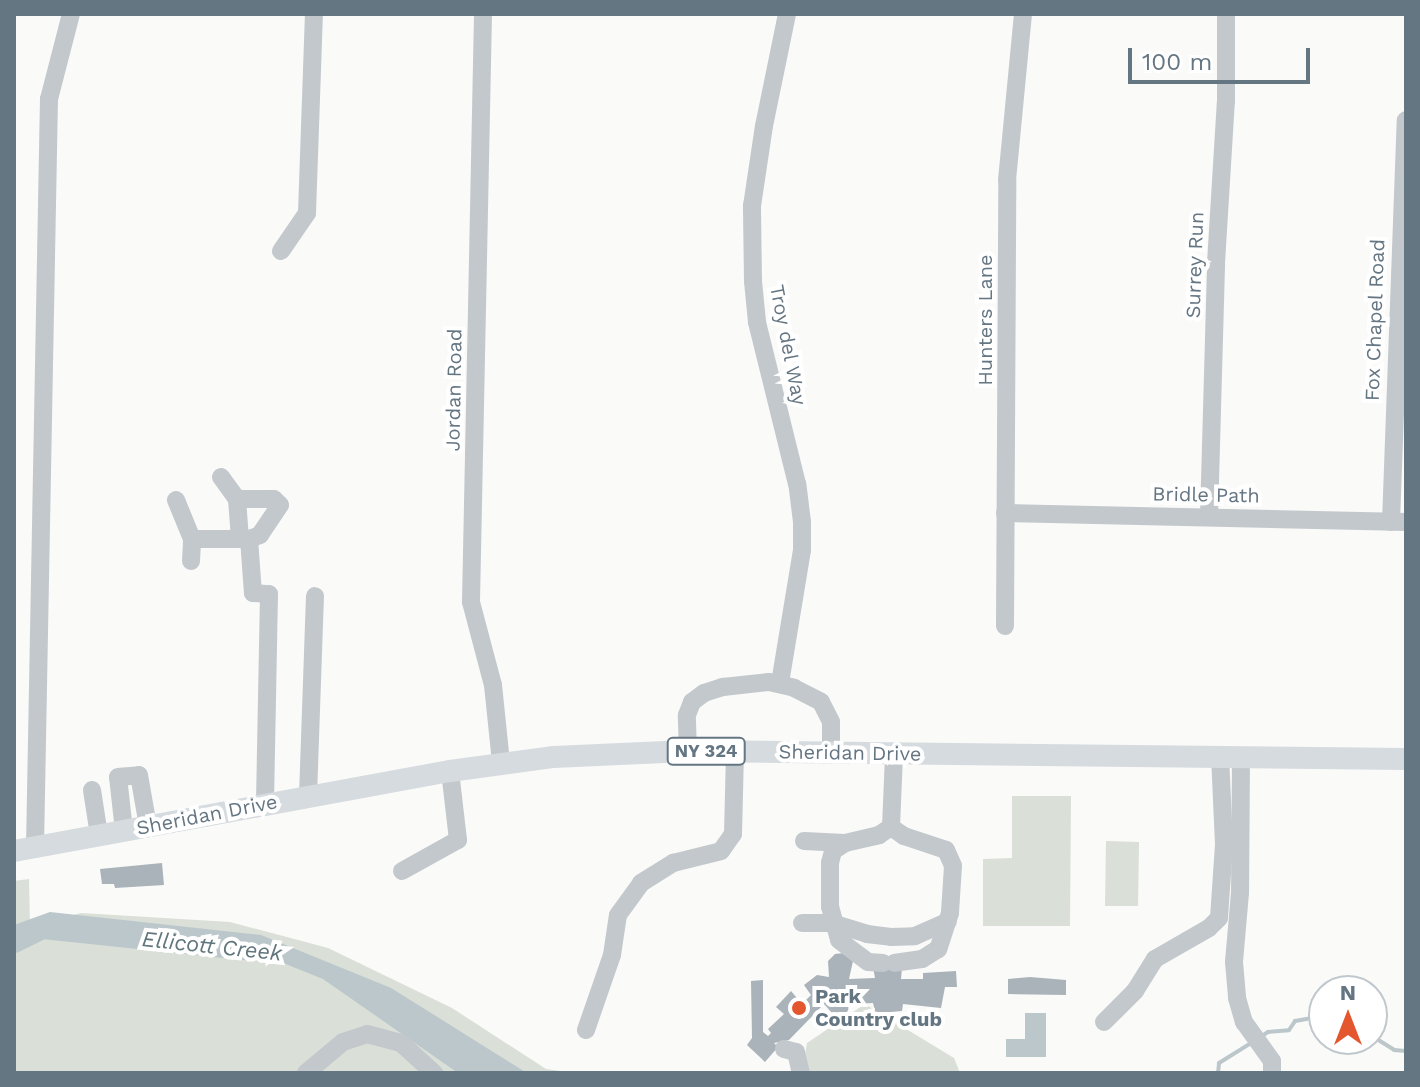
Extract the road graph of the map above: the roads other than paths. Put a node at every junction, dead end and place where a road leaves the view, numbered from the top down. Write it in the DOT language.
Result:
graph roads {
  1 [pos="71,14"];
  2 [pos="314,14"];
  3 [pos="483,14"];
  4 [pos="787,14"];
  5 [pos="1023,14"];
  6 [pos="1226,14"];
  7 [pos="1406,120"];
  8 [pos="281,251"];
  9 [pos="221,477"];
  10 [pos="237,499"];
  11 [pos="176,500"];
  12 [pos="1005,513"];
  13 [pos="1209,517"];
  14 [pos="1399,522"];
  15 [pos="192,539"];
  16 [pos="244,539"];
  17 [pos="191,561"];
  18 [pos="315,596"];
  19 [pos="1005,626"];
  20 [pos="780,683"];
  21 [pos="688,751"];
  22 [pos="735,752"];
  23 [pos="831,753"];
  24 [pos="894,754"];
  25 [pos="1230,757"];
  26 [pos="1406,759"];
  27 [pos="501,763"];
  28 [pos="450,771"];
  29 [pos="92,790"];
  30 [pos="308,796"];
  31 [pos="265,804"];
  32 [pos="148,826"];
  33 [pos="891,827"];
  34 [pos="124,831"];
  35 [pos="99,835"];
  36 [pos="804,841"];
  37 [pos="929,842"];
  38 [pos="845,843"];
  39 [pos="959,843"];
  40 [pos="24,849"];
  41 [pos="402,871"];
  42 [pos="1228,919"];
  43 [pos="802,923"];
  44 [pos="832,923"];
  45 [pos="941,930"];
  46 [pos="1104,1022"];
  47 [pos="586,1030"];
  48 [pos="784,1049"];
  49 [pos="306,1073"];
  50 [pos="434,1073"];
  51 [pos="801,1073"];
  52 [pos="1272,1073"];
  1 -- 40 [label="street"];
  2 -- 8 [label="street"];
  3 -- 27 [label="street, Jordan Road"];
  4 -- 20 [label="street, Troy del Way"];
  5 -- 12 [label="street, Hunters Lane"];
  6 -- 13 [label="street, Surrey Run"];
  7 -- 14 [label="street, Fox Chapel Road"];
  9 -- 10 [label="street"];
  10 -- 16 [label="street"];
  10 -- 16 [label="street"];
  11 -- 15 [label="street"];
  12 -- 13 [label="street, Bridle Path"];
  12 -- 19 [label="street, Hunters Lane"];
  13 -- 14 [label="street, Bridle Path"];
  15 -- 16 [label="street"];
  15 -- 17 [label="street"];
  16 -- 31 [label="street"];
  18 -- 30 [label="street"];
  20 -- 21 [label="street"];
  20 -- 23 [label="street"];
  21 -- 22 [label="main road, Sheridan Drive / NY 324"];
  21 -- 27 [label="main road, Sheridan Drive / NY 324"];
  22 -- 23 [label="main road, Sheridan Drive / NY 324"];
  22 -- 47 [label="street"];
  23 -- 24 [label="main road, Sheridan Drive / NY 324"];
  24 -- 25 [label="main road, Sheridan Drive / NY 324"];
  24 -- 33 [label="street"];
  25 -- 26 [label="main road, Sheridan Drive / NY 324"];
  25 -- 42 [label="street"];
  27 -- 28 [label="main road, Sheridan Drive / NY 324"];
  28 -- 30 [label="main road, Sheridan Drive / NY 324"];
  28 -- 41 [label="street"];
  29 -- 35 [label="street"];
  30 -- 31 [label="main road, Sheridan Drive / NY 324"];
  31 -- 32 [label="main road, Sheridan Drive / NY 324"];
  32 -- 34 [label="main road, Sheridan Drive / NY 324"];
  32 -- 34 [label="street"];
  33 -- 37 [label="street"];
  33 -- 38 [label="street"];
  34 -- 35 [label="main road, Sheridan Drive / NY 324"];
  35 -- 40 [label="main road, Sheridan Drive / NY 324"];
  36 -- 38 [label="street"];
  37 -- 39 [label="street"];
  37 -- 45 [label="street"];
  38 -- 44 [label="street"];
  42 -- 46 [label="street"];
  42 -- 52 [label="street"];
  43 -- 44 [label="street"];
  44 -- 45 [label="street"];
  44 -- 45 [label="street"];
  48 -- 51 [label="street"];
  49 -- 50 [label="street"];
}
